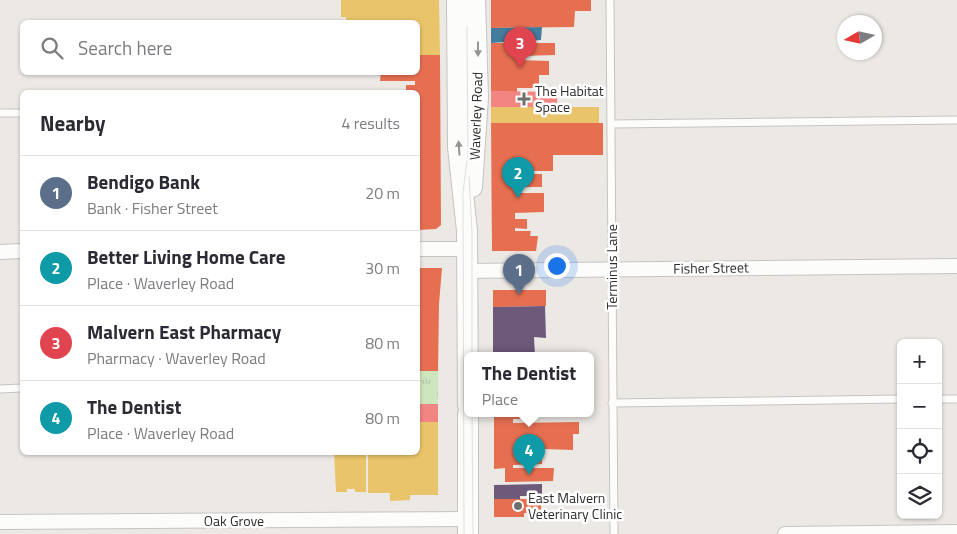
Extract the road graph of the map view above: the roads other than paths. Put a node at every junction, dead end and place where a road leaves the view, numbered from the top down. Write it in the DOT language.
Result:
graph roads {
  1 [pos="457,0"];
  2 [pos="475,0"];
  3 [pos="610,0"];
  4 [pos="0,113"];
  5 [pos="20,113"];
  6 [pos="957,120"];
  7 [pos="611,124"];
  8 [pos="467,240"];
  9 [pos="420,249"];
  10 [pos="0,252"];
  11 [pos="20,252"];
  12 [pos="957,266"];
  13 [pos="612,269"];
  14 [pos="467,271"];
  15 [pos="468,352"];
  16 [pos="0,388"];
  17 [pos="20,388"];
  18 [pos="897,399"];
  19 [pos="942,399"];
  20 [pos="957,399"];
  21 [pos="612,403"];
  22 [pos="468,417"];
  23 [pos="0,522"];
  24 [pos="468,527"];
  25 [pos="957,532"];
  26 [pos="614,534"];
  27 [pos="785,534"];
  8 -- 1 [label="main road, Waverley Road, one-way"];
  2 -- 8 [label="main road, Waverley Road, one-way"];
  3 -- 7 [label="lane, Terminus Lane"];
  4 -- 5 [label="lane"];
  6 -- 7 [label="lane"];
  7 -- 13 [label="lane, Terminus Lane"];
  8 -- 9 [label="street"];
  8 -- 14 [label="main road, Waverley Road"];
  10 -- 11 [label="street"];
  12 -- 13 [label="street, Fisher Street"];
  13 -- 14 [label="street, Fisher Street"];
  13 -- 21 [label="lane, Terminus Lane"];
  14 -- 15 [label="main road, Waverley Road"];
  16 -- 17 [label="lane"];
  18 -- 21 [label="lane"];
  19 -- 20 [label="lane"];
  21 -- 26 [label="lane, Terminus Lane"];
  22 -- 24 [label="main road"];
  23 -- 24 [label="street, Oak Grove"];
  25 -- 27 [label="street"];
}
